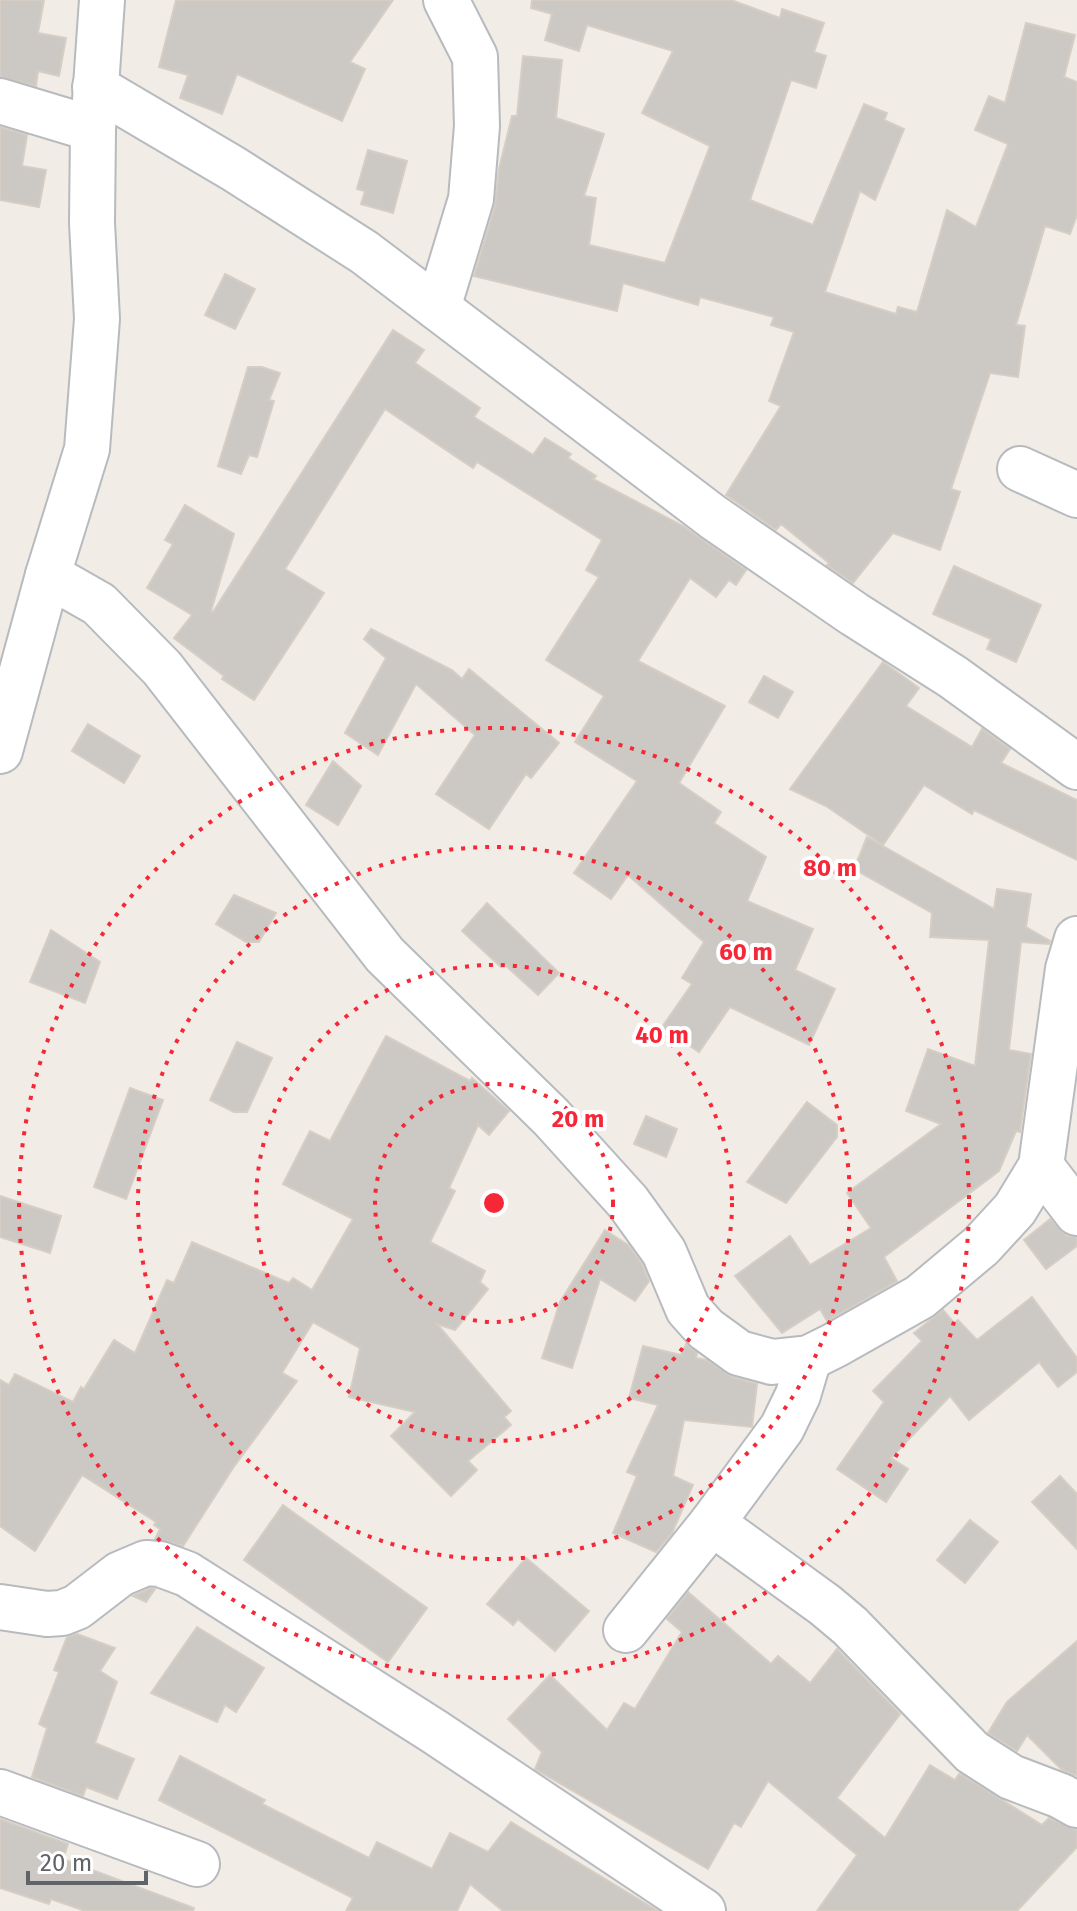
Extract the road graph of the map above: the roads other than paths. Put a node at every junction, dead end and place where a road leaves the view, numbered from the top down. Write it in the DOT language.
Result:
graph roads {
  1 [pos="102,0"];
  2 [pos="446,0"];
  3 [pos="0,101"];
  4 [pos="94,108"];
  5 [pos="438,308"];
  6 [pos="1020,469"];
  7 [pos="1077,495"];
  8 [pos="48,575"];
  9 [pos="0,751"];
  10 [pos="1077,767"];
  11 [pos="1077,939"];
  12 [pos="1041,1166"];
  13 [pos="1077,1213"];
  14 [pos="809,1358"];
  15 [pos="712,1523"];
  16 [pos="0,1607"];
  17 [pos="626,1630"];
  18 [pos="0,1792"];
  19 [pos="1077,1805"];
  20 [pos="197,1864"];
  21 [pos="703,1911"];
  1 -- 4 [label="street"];
  2 -- 5 [label="street"];
  3 -- 4 [label="street"];
  4 -- 5 [label="street"];
  4 -- 8 [label="street"];
  5 -- 10 [label="street"];
  6 -- 7 [label="street"];
  8 -- 9 [label="street"];
  8 -- 14 [label="street"];
  11 -- 12 [label="street"];
  12 -- 13 [label="street"];
  12 -- 14 [label="street"];
  14 -- 15 [label="street"];
  15 -- 17 [label="street"];
  15 -- 19 [label="street"];
  16 -- 21 [label="street"];
  18 -- 20 [label="street"];
}
